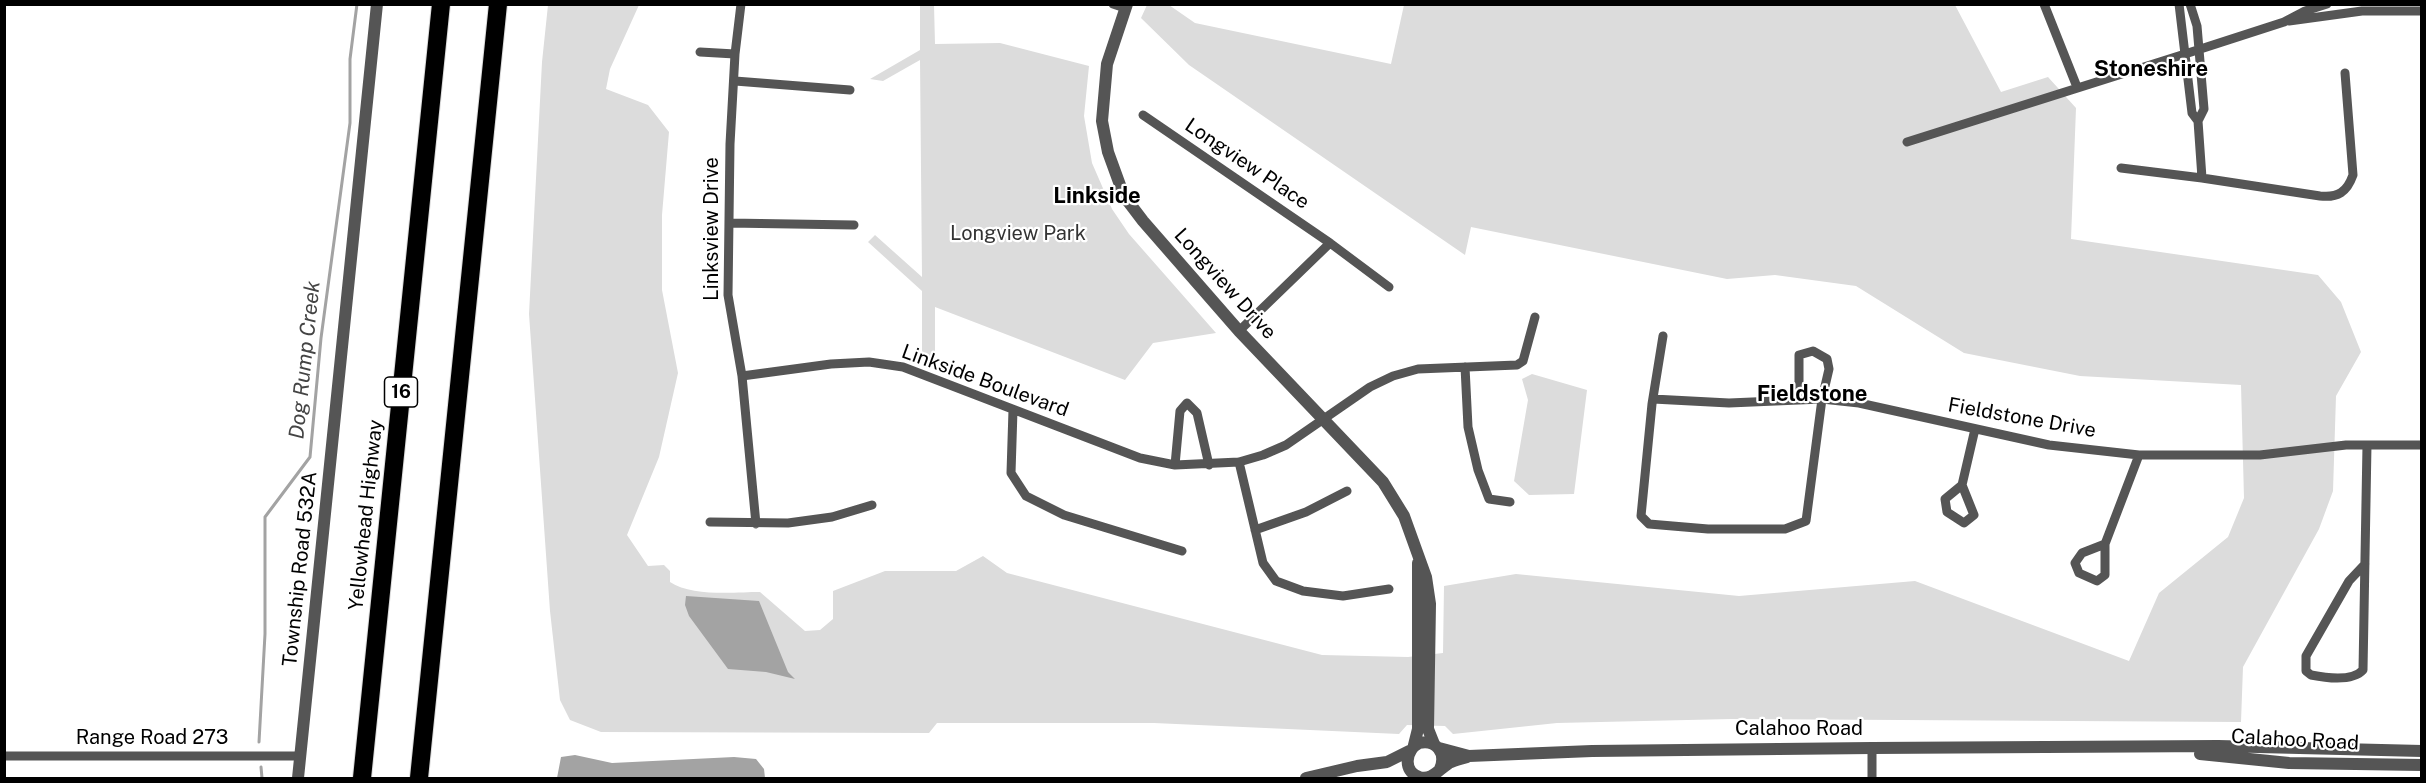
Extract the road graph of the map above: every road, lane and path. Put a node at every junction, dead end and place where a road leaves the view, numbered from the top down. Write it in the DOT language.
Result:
graph roads {
  1 [pos="377,4"];
  2 [pos="441,4"];
  3 [pos="498,4"];
  4 [pos="741,4"];
  5 [pos="2043,4"];
  6 [pos="2179,4"];
  7 [pos="2190,4"];
  8 [pos="2327,4"];
  9 [pos="1122,6"];
  10 [pos="2421,11"];
  11 [pos="2284,22"];
  12 [pos="2198,50"];
  13 [pos="700,52"];
  14 [pos="735,54"];
  15 [pos="2185,54"];
  16 [pos="2345,73"];
  17 [pos="735,81"];
  18 [pos="2077,87"];
  19 [pos="850,90"];
  20 [pos="1143,115"];
  21 [pos="2198,121"];
  22 [pos="1907,142"];
  23 [pos="2121,168"];
  24 [pos="2202,178"];
  25 [pos="729,223"];
  26 [pos="854,225"];
  27 [pos="1330,243"];
  28 [pos="1389,286"];
  29 [pos="1535,316"];
  30 [pos="1239,331"];
  31 [pos="1663,336"];
  32 [pos="1465,367"];
  33 [pos="742,376"];
  34 [pos="1653,399"];
  35 [pos="1799,399"];
  36 [pos="1822,399"];
  37 [pos="1013,410"];
  38 [pos="1324,418"];
  39 [pos="1975,429"];
  40 [pos="2367,445"];
  41 [pos="2421,445"];
  42 [pos="2139,454"];
  43 [pos="1239,462"];
  44 [pos="1175,465"];
  45 [pos="1209,465"];
  46 [pos="1962,485"];
  47 [pos="1347,491"];
  48 [pos="1510,502"];
  49 [pos="872,505"];
  50 [pos="710,522"];
  51 [pos="756,524"];
  52 [pos="1255,530"];
  53 [pos="2105,544"];
  54 [pos="1182,551"];
  55 [pos="1418,553"];
  56 [pos="2365,564"];
  57 [pos="1389,589"];
  58 [pos="1436,746"];
  59 [pos="1411,748"];
  60 [pos="1872,748"];
  61 [pos="2130,748"];
  62 [pos="2421,751"];
  63 [pos="4,756"];
  64 [pos="300,756"];
  65 [pos="1469,756"];
  66 [pos="1387,762"];
  67 [pos="2421,765"];
  68 [pos="1414,775"];
  69 [pos="1434,775"];
  70 [pos="298,778"];
  71 [pos="362,778"];
  72 [pos="419,778"];
  73 [pos="1306,778"];
  74 [pos="1872,778"];
  1 -- 64 [label="street, Township Road 532A"];
  2 -- 71 [label="highway, Yellowhead Highway / 16"];
  3 -- 72 [label="highway"];
  4 -- 14 [label="street, Linksview Drive"];
  5 -- 18 [label="street"];
  6 -- 15 [label="street"];
  7 -- 12 [label="street"];
  8 -- 11 [label="street"];
  9 -- 30 [label="street, Longview Drive"];
  10 -- 11 [label="street"];
  11 -- 12 [label="street"];
  12 -- 15 [label="street"];
  12 -- 21 [label="street"];
  13 -- 14 [label="street"];
  14 -- 17 [label="street, Linksview Drive"];
  15 -- 18 [label="street"];
  15 -- 21 [label="street"];
  16 -- 24 [label="street"];
  17 -- 19 [label="street"];
  17 -- 25 [label="street, Linksview Drive"];
  18 -- 22 [label="street"];
  20 -- 27 [label="street, Longview Place"];
  21 -- 24 [label="street"];
  23 -- 24 [label="street"];
  25 -- 26 [label="street"];
  25 -- 33 [label="street, Linksview Drive"];
  27 -- 28 [label="street, Longview Place"];
  27 -- 30 [label="street"];
  29 -- 32 [label="street, Linkside Boulevard"];
  30 -- 38 [label="street, Longview Drive"];
  31 -- 34 [label="street"];
  32 -- 38 [label="street, Linkside Boulevard"];
  32 -- 48 [label="street"];
  33 -- 37 [label="street, Linkside Boulevard"];
  33 -- 51 [label="street, Linksview Drive"];
  34 -- 35 [label="street, Fieldstone Drive"];
  34 -- 36 [label="street"];
  35 -- 36 [label="street, Fieldstone Drive"];
  35 -- 36 [label="street"];
  36 -- 39 [label="street, Fieldstone Drive"];
  37 -- 44 [label="street, Linkside Boulevard"];
  37 -- 54 [label="street"];
  38 -- 43 [label="street, Linkside Boulevard"];
  38 -- 55 [label="street, Longview Drive"];
  39 -- 42 [label="street, Fieldstone Drive"];
  39 -- 46 [label="street"];
  40 -- 41 [label="street, Fieldstone Drive"];
  40 -- 42 [label="street, Fieldstone Drive"];
  40 -- 56 [label="street"];
  42 -- 53 [label="street"];
  43 -- 45 [label="street, Linkside Boulevard"];
  43 -- 52 [label="street"];
  44 -- 45 [label="street, Linkside Boulevard"];
  44 -- 45 [label="street"];
  47 -- 52 [label="street"];
  49 -- 51 [label="street"];
  50 -- 51 [label="street"];
  52 -- 57 [label="street"];
  55 -- 58 [label="street, Longview Drive"];
  55 -- 59 [label="street, Longview Drive"];
  56 -- 56 [label="street"];
  58 -- 59 [label="street"];
  58 -- 65 [label="street, Calahoo Road"];
  58 -- 69 [label="street"];
  59 -- 66 [label="street"];
  59 -- 68 [label="street"];
  60 -- 61 [label="street, Calahoo Road"];
  60 -- 65 [label="street, Calahoo Road"];
  60 -- 74 [label="street"];
  61 -- 62 [label="street, Calahoo Road"];
  61 -- 67 [label="street, Calahoo Road"];
  63 -- 64 [label="street, Range Road 273"];
  64 -- 70 [label="street, Township Road 532A"];
  65 -- 69 [label="street, Calahoo Road"];
  66 -- 68 [label="street"];
  66 -- 73 [label="street"];
  68 -- 69 [label="street"];
}
